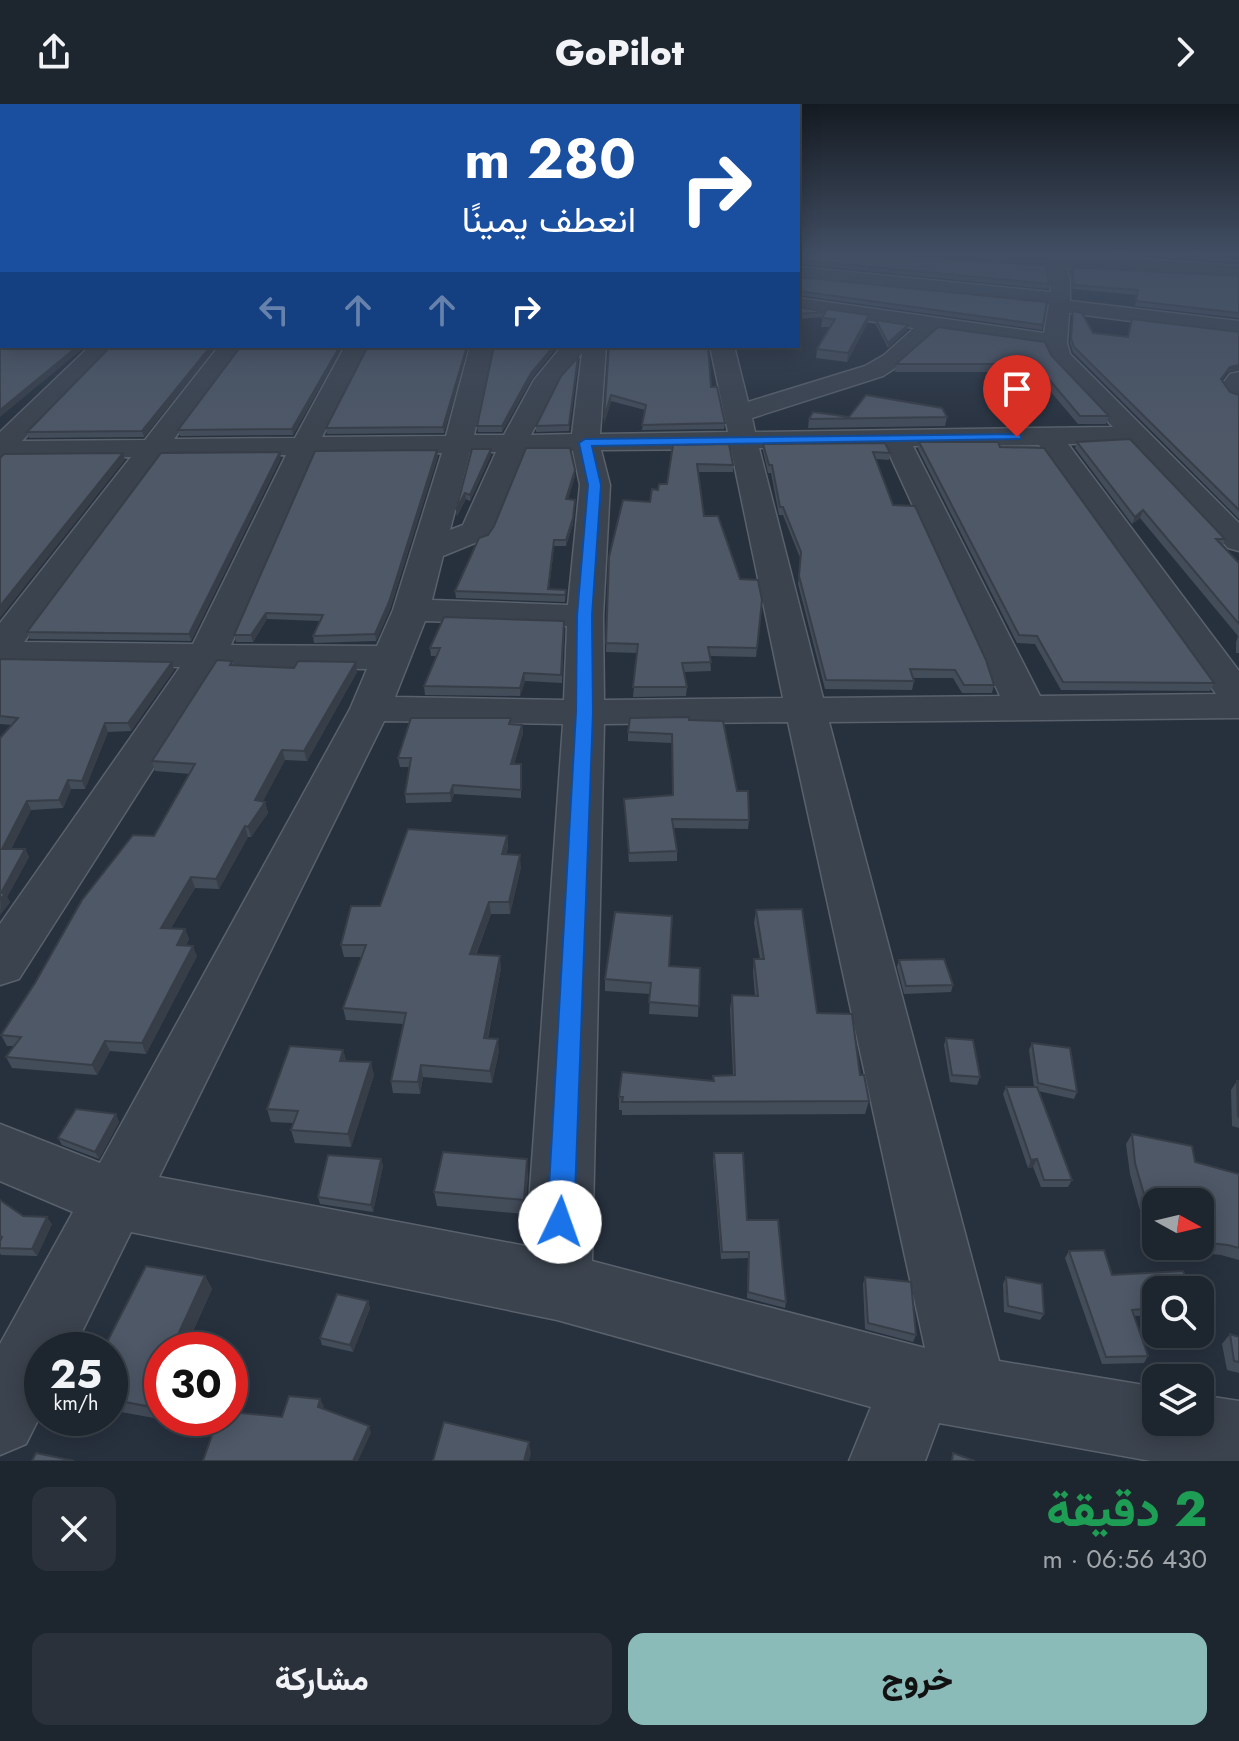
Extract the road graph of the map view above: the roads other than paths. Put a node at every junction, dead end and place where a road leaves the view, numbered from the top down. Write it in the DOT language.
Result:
graph roads {
  1 [pos="869,316"];
  2 [pos="1057,316"];
  3 [pos="1195,316"];
  4 [pos="931,324"];
  5 [pos="1239,328"];
  6 [pos="101,348"];
  7 [pos="229,348"];
  8 [pos="356,348"];
  9 [pos="482,348"];
  10 [pos="573,348"];
  11 [pos="594,348"];
  12 [pos="722,348"];
  13 [pos="1057,349"];
  14 [pos="902,351"];
  15 [pos="934,352"];
  16 [pos="981,354"];
  17 [pos="1239,379"];
  18 [pos="1239,390"];
  19 [pos="801,395"];
  20 [pos="739,427"];
  21 [pos="1138,435"];
  22 [pos="1048,437"];
  23 [pos="885,438"];
  24 [pos="513,443"];
  25 [pos="585,443"];
  26 [pos="458,445"];
  27 [pos="303,448"];
  28 [pos="0,449"];
  29 [pos="152,449"];
  30 [pos="1193,492"];
  31 [pos="1224,492"];
  32 [pos="1239,541"];
  33 [pos="428,550"];
  34 [pos="411,610"];
  35 [pos="585,616"];
  36 [pos="0,650"];
  37 [pos="207,655"];
  38 [pos="390,658"];
  39 [pos="1239,698"];
  40 [pos="1025,706"];
  41 [pos="1239,706"];
  42 [pos="805,708"];
  43 [pos="370,709"];
  44 [pos="584,712"];
  45 [pos="0,965"];
  46 [pos="0,1152"];
  47 [pos="112,1198"];
  48 [pos="557,1286"];
  49 [pos="944,1388"];
  50 [pos="0,1418"];
  51 [pos="1239,1439"];
  52 [pos="887,1461"];
  1 -- 4 [label="street"];
  2 -- 13 [label="street"];
  3 -- 5 [label="street"];
  4 -- 13 [label="street"];
  4 -- 14 [label="street"];
  6 -- 28 [label="street"];
  7 -- 29 [label="street"];
  8 -- 27 [label="street"];
  9 -- 26 [label="street"];
  10 -- 24 [label="street"];
  11 -- 25 [label="street"];
  12 -- 20 [label="street"];
  13 -- 16 [label="street"];
  13 -- 21 [label="street"];
  14 -- 15 [label="street"];
  14 -- 19 [label="street"];
  17 -- 18 [label="street"];
  19 -- 20 [label="street"];
  19 -- 23 [label="street"];
  20 -- 23 [label="street"];
  20 -- 25 [label="street"];
  20 -- 42 [label="street"];
  21 -- 22 [label="street"];
  21 -- 30 [label="street"];
  22 -- 23 [label="street"];
  22 -- 39 [label="street"];
  23 -- 40 [label="street"];
  24 -- 25 [label="street"];
  24 -- 26 [label="street"];
  24 -- 33 [label="street"];
  25 -- 35 [label="street"];
  26 -- 27 [label="street"];
  26 -- 33 [label="street"];
  27 -- 29 [label="street"];
  27 -- 37 [label="street"];
  28 -- 29 [label="street"];
  29 -- 36 [label="street"];
  30 -- 31 [label="street"];
  30 -- 32 [label="street"];
  33 -- 34 [label="street"];
  34 -- 35 [label="street"];
  34 -- 38 [label="street"];
  35 -- 44 [label="street"];
  36 -- 37 [label="street"];
  37 -- 38 [label="street"];
  37 -- 45 [label="street"];
  38 -- 43 [label="street"];
  40 -- 41 [label="street"];
  40 -- 42 [label="street"];
  42 -- 44 [label="street"];
  42 -- 49 [label="street"];
  43 -- 44 [label="street"];
  43 -- 47 [label="street"];
  44 -- 48 [label="street"];
  46 -- 47 [label="street"];
  47 -- 48 [label="street"];
  47 -- 50 [label="street"];
  48 -- 49 [label="street"];
  49 -- 51 [label="street"];
  49 -- 52 [label="street"];
}
